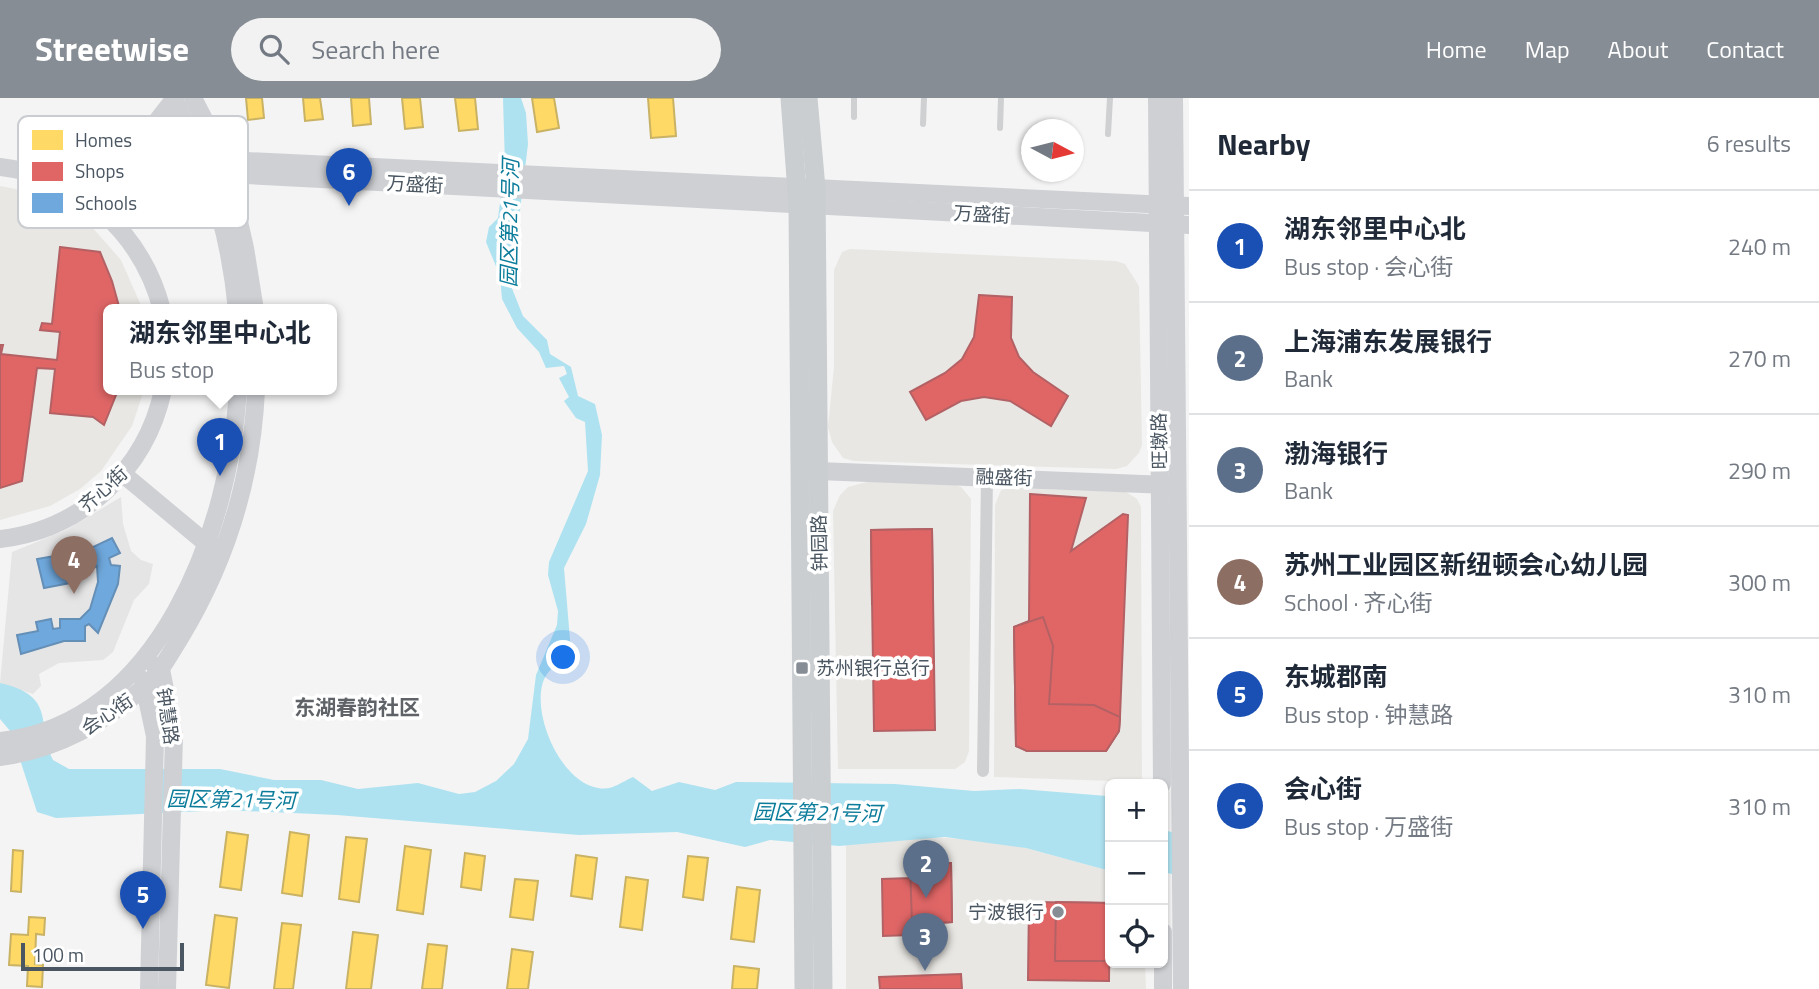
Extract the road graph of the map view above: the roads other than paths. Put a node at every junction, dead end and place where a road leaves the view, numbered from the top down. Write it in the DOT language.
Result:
graph roads {
  1 [pos="174,98"];
  2 [pos="192,98"];
  3 [pos="790,98"];
  4 [pos="808,98"];
  5 [pos="854,98"];
  6 [pos="924,98"];
  7 [pos="1001,98"];
  8 [pos="1110,98"];
  9 [pos="1157,98"];
  10 [pos="1174,98"];
  11 [pos="160,116"];
  12 [pos="182,116"];
  13 [pos="201,116"];
  14 [pos="854,117"];
  15 [pos="923,124"];
  16 [pos="1000,128"];
  17 [pos="1108,134"];
  18 [pos="0,167"];
  19 [pos="248,169"];
  20 [pos="18,172"];
  21 [pos="807,196"];
  22 [pos="1174,205"];
  23 [pos="1156,223"];
  24 [pos="1182,225"];
  25 [pos="119,228"];
  26 [pos="223,228"];
  27 [pos="240,228"];
  28 [pos="160,304"];
  29 [pos="236,304"];
  30 [pos="254,304"];
  31 [pos="161,395"];
  32 [pos="238,395"];
  33 [pos="255,395"];
  34 [pos="818,471"];
  35 [pos="123,474"];
  36 [pos="987,476"];
  37 [pos="1159,484"];
  38 [pos="1184,486"];
  39 [pos="0,539"];
  40 [pos="216,547"];
  41 [pos="143,659"];
  42 [pos="161,669"];
  43 [pos="143,689"];
  44 [pos="51,737"];
  45 [pos="7,748"];
  46 [pos="164,771"];
  47 [pos="984,771"];
  48 [pos="812,776"];
  49 [pos="1162,779"];
  50 [pos="162,813"];
  51 [pos="813,851"];
  52 [pos="1184,983"];
  53 [pos="1163,984"];
  54 [pos="149,989"];
  55 [pos="167,989"];
  56 [pos="804,989"];
  57 [pos="823,989"];
  1 -- 11 [label="main road"];
  1 -- 12 [label="main road"];
  2 -- 13 [label="main road"];
  3 -- 21 [label="main road, 钟园路"];
  4 -- 21 [label="main road, 钟园路"];
  5 -- 14 [label="lane"];
  6 -- 15 [label="lane"];
  7 -- 16 [label="lane"];
  8 -- 17 [label="lane"];
  9 -- 22 [label="main road, 旺墩路"];
  10 -- 22 [label="main road, 旺墩路"];
  18 -- 20 [label="main road"];
  19 -- 21 [label="main road, 万盛街"];
  21 -- 22 [label="main road, 万盛街"];
  21 -- 23 [label="main road, 万盛街"];
  21 -- 34 [label="main road, 钟园路"];
  21 -- 48 [label="main road, 钟园路"];
  22 -- 23 [label="main road, 旺墩路"];
  22 -- 24 [label="main road, 旺墩路"];
  23 -- 24 [label="main road, 万盛街"];
  23 -- 37 [label="main road, 旺墩路"];
  24 -- 38 [label="main road, 旺墩路"];
  25 -- 28 [label="main road"];
  26 -- 29 [label="main road"];
  27 -- 30 [label="main road"];
  31 -- 35 [label="main road, 齐心街"];
  32 -- 40 [label="main road, 会心街"];
  33 -- 40 [label="main road, 会心街"];
  34 -- 36 [label="main road, 融盛街"];
  34 -- 48 [label="main road, 钟园路"];
  35 -- 39 [label="main road, 齐心街"];
  35 -- 40 [label="main road"];
  36 -- 37 [label="main road, 融盛街"];
  36 -- 47 [label="street"];
  37 -- 38 [label="main road, 融盛街"];
  37 -- 49 [label="main road, 旺墩路"];
  38 -- 52 [label="main road, 旺墩路"];
  40 -- 41 [label="main road, 会心街"];
  40 -- 42 [label="main road, 会心街"];
  41 -- 42 [label="main road, 钟慧路"];
  41 -- 43 [label="main road, 钟慧路"];
  41 -- 44 [label="main road, 会心街"];
  42 -- 43 [label="main road, 会心街"];
  42 -- 46 [label="main road, 钟慧路"];
  43 -- 44 [label="main road, 会心街"];
  43 -- 46 [label="main road, 钟慧路"];
  44 -- 45 [label="main road, 会心街"];
  46 -- 50 [label="main road, 钟慧路"];
  48 -- 51 [label="main road, 钟园路"];
  50 -- 54 [label="main road, 钟慧路"];
  50 -- 55 [label="main road, 钟慧路"];
  51 -- 56 [label="main road, 钟园路"];
  51 -- 57 [label="main road, 钟园路"];
  52 -- 53 [label="lane"];
}
